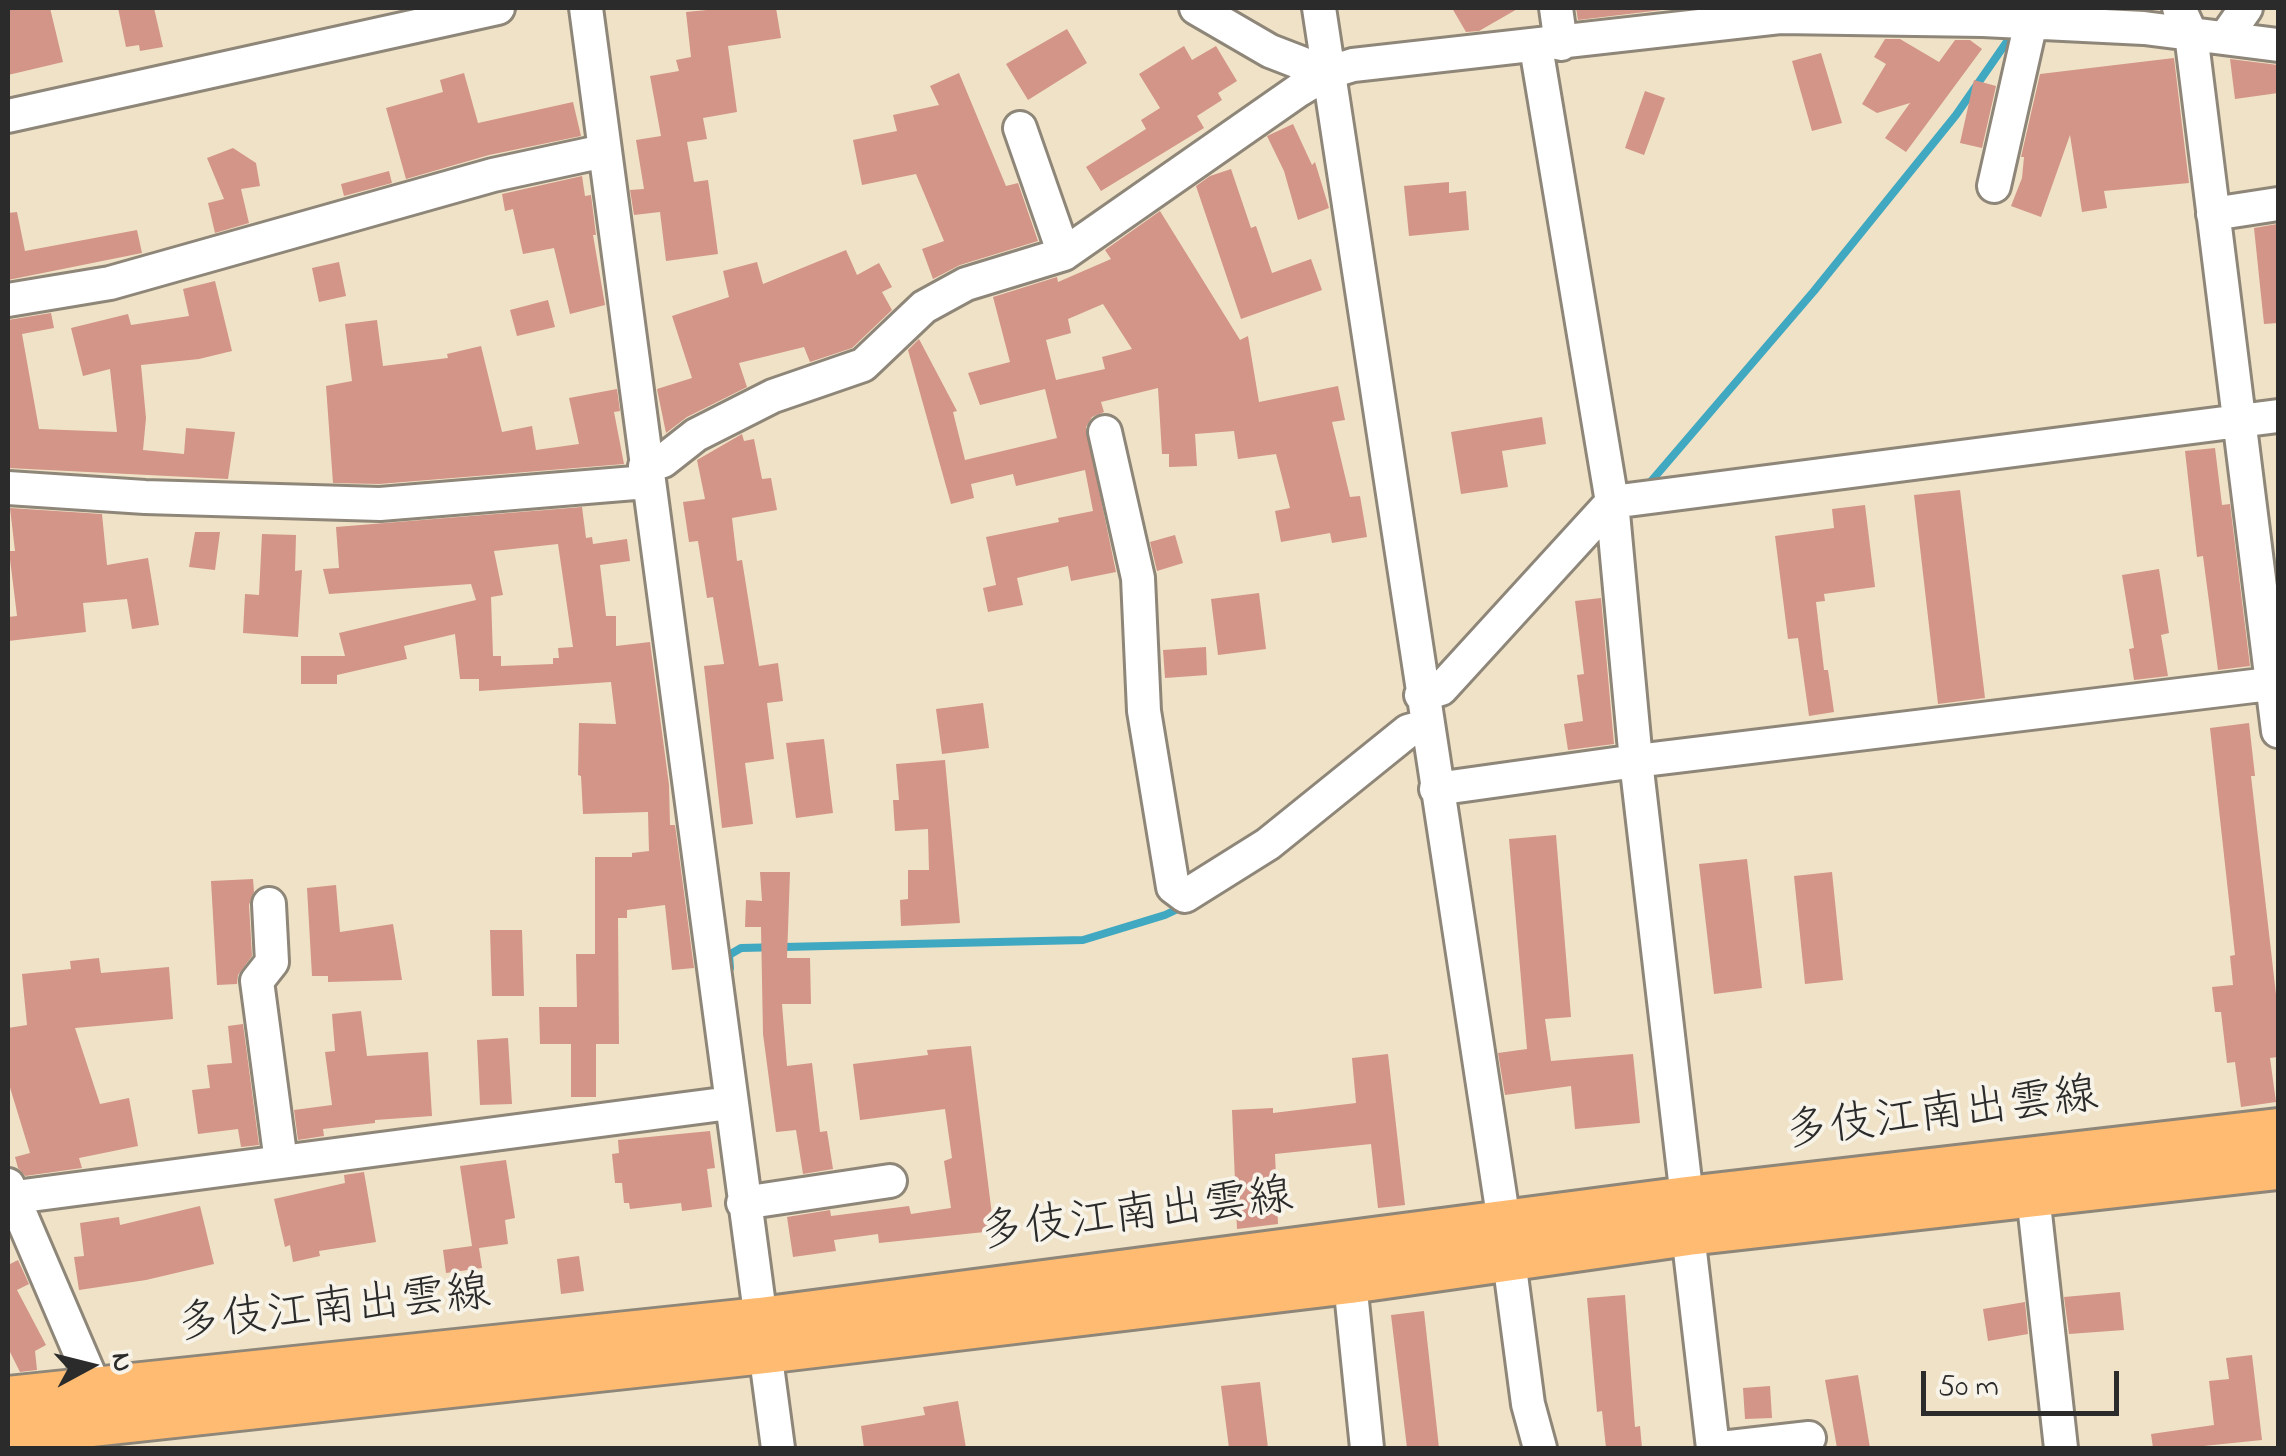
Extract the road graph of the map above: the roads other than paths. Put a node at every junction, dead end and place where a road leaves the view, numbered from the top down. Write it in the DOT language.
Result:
graph roads {
  1 [pos="498,8"];
  2 [pos="586,8"];
  3 [pos="1196,8"];
  4 [pos="1319,8"];
  5 [pos="1556,8"];
  6 [pos="2246,8"];
  7 [pos="2185,21"];
  8 [pos="2031,22"];
  9 [pos="2225,38"];
  10 [pos="2278,45"];
  11 [pos="1549,46"];
  12 [pos="1327,73"];
  13 [pos="8,116"];
  14 [pos="1020,128"];
  15 [pos="604,151"];
  16 [pos="1994,186"];
  17 [pos="2278,204"];
  18 [pos="2213,214"];
  19 [pos="1064,254"];
  20 [pos="8,300"];
  21 [pos="2278,416"];
  22 [pos="2238,420"];
  23 [pos="1105,432"];
  24 [pos="646,474"];
  25 [pos="8,488"];
  26 [pos="1612,502"];
  27 [pos="2275,684"];
  28 [pos="1424,711"];
  29 [pos="2278,731"];
  30 [pos="1636,761"];
  31 [pos="1436,789"];
  32 [pos="269,904"];
  33 [pos="730,1103"];
  34 [pos="2278,1130"];
  35 [pos="280,1162"];
  36 [pos="2278,1168"];
  37 [pos="890,1181"];
  38 [pos="9,1193"];
  39 [pos="2033,1195"];
  40 [pos="743,1202"];
  41 [pos="1688,1216"];
  42 [pos="1506,1241"];
  43 [pos="1350,1282"];
  44 [pos="762,1336"];
  45 [pos="8,1398"];
  46 [pos="110,1420"];
  47 [pos="8,1434"];
  48 [pos="1809,1438"];
  49 [pos="778,1448"];
  50 [pos="1367,1448"];
  51 [pos="1540,1448"];
  52 [pos="1717,1448"];
  53 [pos="2062,1448"];
  1 -- 13 [label="street"];
  2 -- 15 [label="street"];
  3 -- 12 [label="street"];
  4 -- 12 [label="street"];
  5 -- 11 [label="street"];
  6 -- 9 [label="street"];
  7 -- 8 [label="street"];
  7 -- 9 [label="street"];
  7 -- 18 [label="street"];
  8 -- 11 [label="street"];
  8 -- 16 [label="street"];
  9 -- 10 [label="street"];
  11 -- 12 [label="street"];
  11 -- 26 [label="street"];
  12 -- 19 [label="street"];
  12 -- 28 [label="street"];
  14 -- 19 [label="street"];
  15 -- 20 [label="street"];
  15 -- 24 [label="street"];
  17 -- 18 [label="street"];
  18 -- 22 [label="street"];
  19 -- 24 [label="street"];
  21 -- 22 [label="street"];
  22 -- 26 [label="street"];
  22 -- 27 [label="street"];
  23 -- 28 [label="street"];
  24 -- 25 [label="street"];
  24 -- 33 [label="street"];
  26 -- 28 [label="street"];
  26 -- 30 [label="street"];
  27 -- 29 [label="street"];
  27 -- 30 [label="street"];
  28 -- 31 [label="street"];
  30 -- 31 [label="street"];
  30 -- 41 [label="street"];
  31 -- 42 [label="street"];
  32 -- 35 [label="street"];
  33 -- 35 [label="street"];
  33 -- 40 [label="street"];
  34 -- 41 [label="main road, 多伎江南出雲線"];
  35 -- 38 [label="street"];
  36 -- 39 [label="main road, 多伎江南出雲線"];
  37 -- 40 [label="street"];
  38 -- 46 [label="street"];
  39 -- 41 [label="main road, 多伎江南出雲線"];
  39 -- 53 [label="street"];
  40 -- 44 [label="street"];
  41 -- 42 [label="main road, 多伎江南出雲線"];
  41 -- 52 [label="street"];
  42 -- 43 [label="main road, 多伎江南出雲線"];
  42 -- 44 [label="main road, 多伎江南出雲線"];
  42 -- 51 [label="street"];
  43 -- 44 [label="main road, 多伎江南出雲線"];
  43 -- 50 [label="street"];
  44 -- 46 [label="main road, 多伎江南出雲線"];
  44 -- 49 [label="street"];
  45 -- 46 [label="main road, 多伎江南出雲線"];
  46 -- 47 [label="main road, 多伎江南出雲線"];
  48 -- 52 [label="street"];
}
